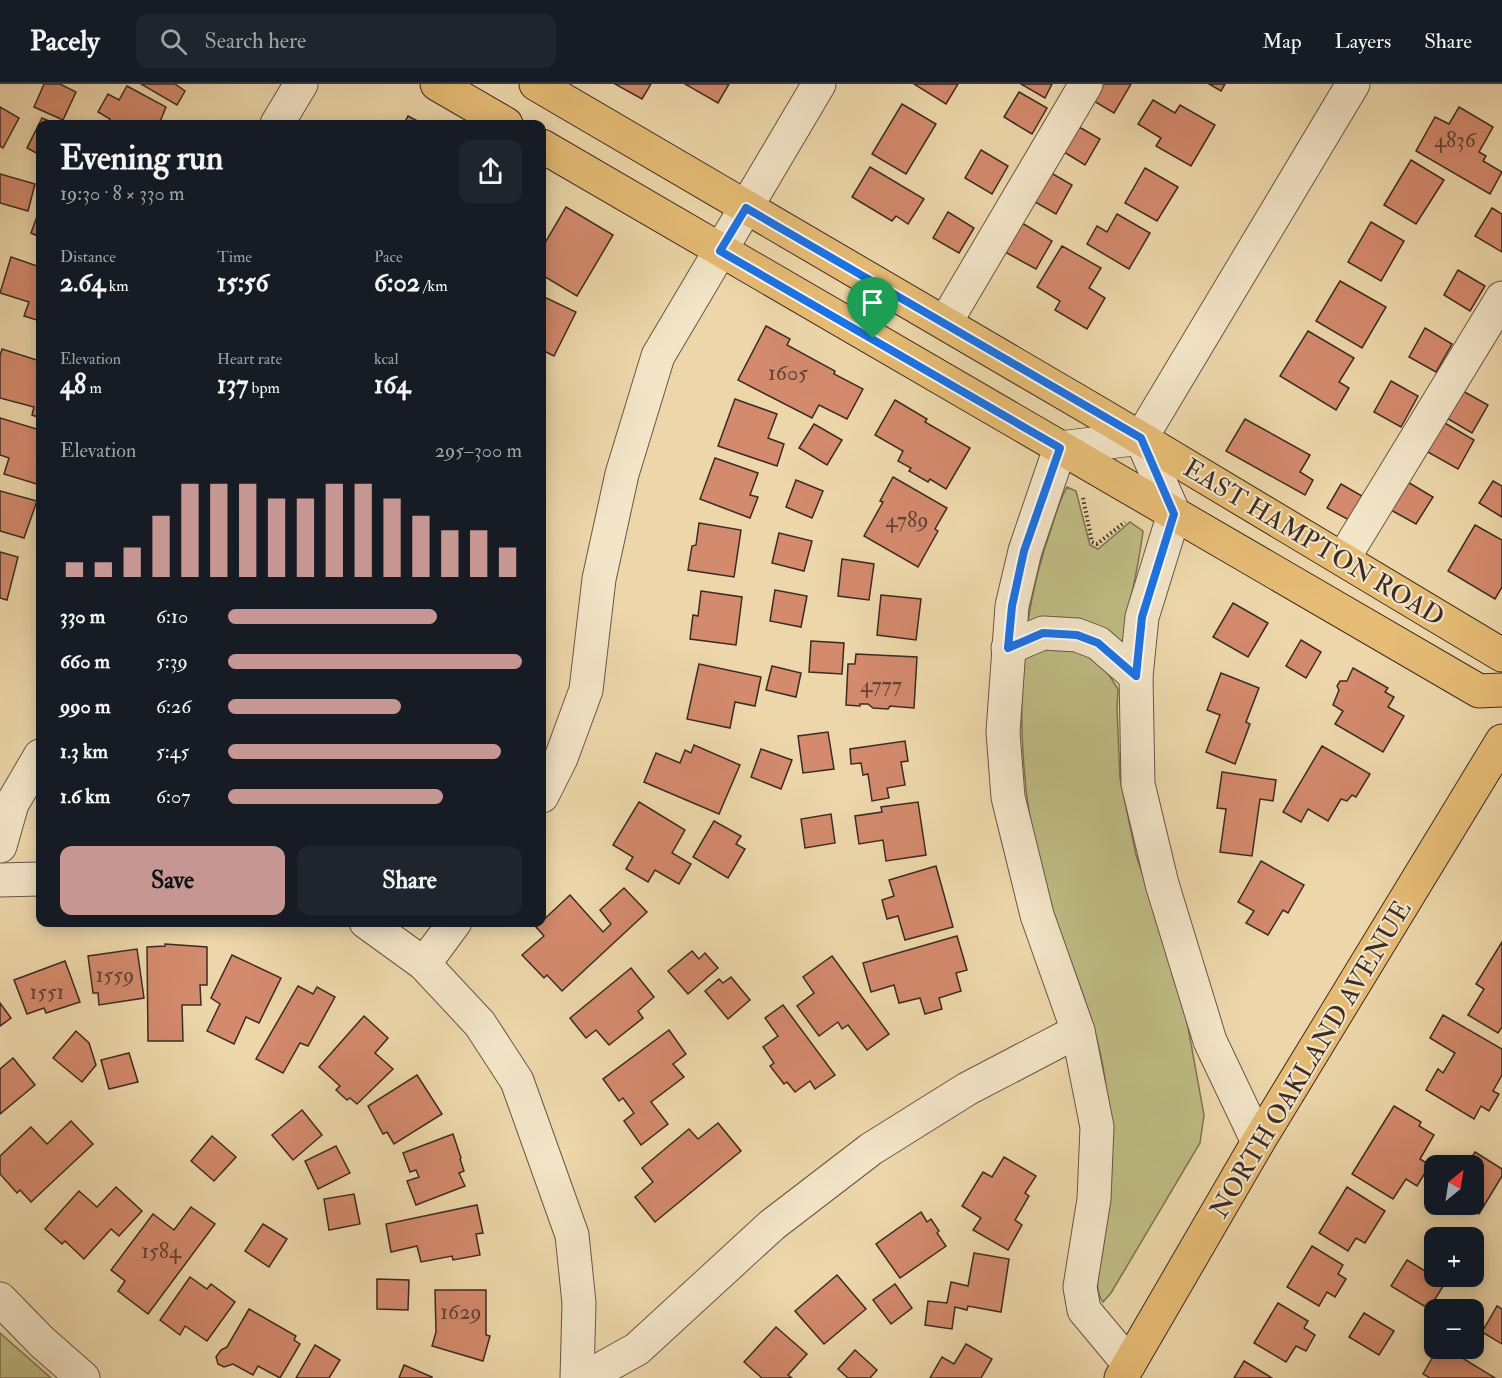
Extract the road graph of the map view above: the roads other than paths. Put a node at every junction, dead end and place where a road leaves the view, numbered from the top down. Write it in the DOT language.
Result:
graph roads {
  1 [pos="301,84"];
  2 [pos="437,84"];
  3 [pos="819,84"];
  4 [pos="1086,84"];
  5 [pos="1353,84"];
  6 [pos="554,89"];
  7 [pos="279,120"];
  8 [pos="499,120"];
  9 [pos="546,148"];
  10 [pos="746,208"];
  11 [pos="720,251"];
  12 [pos="1502,298"];
  13 [pos="945,323"];
  14 [pos="1141,438"];
  15 [pos="1060,448"];
  16 [pos="1174,514"];
  17 [pos="1343,559"];
  18 [pos="1008,648"];
  19 [pos="1502,655"];
  20 [pos="1136,676"];
  21 [pos="1502,690"];
  22 [pos="1502,741"];
  23 [pos="36,763"];
  24 [pos="546,788"];
  25 [pos="0,846"];
  26 [pos="36,879"];
  27 [pos="0,880"];
  28 [pos="373,927"];
  29 [pos="451,927"];
  30 [pos="424,964"];
  31 [pos="1078,1031"];
  32 [pos="1258,1142"];
  33 [pos="0,1299"];
  34 [pos="1125,1371"];
  35 [pos="82,1378"];
  36 [pos="577,1378"];
  37 [pos="585,1378"];
  1 -- 7 [label="street"];
  2 -- 8 [label="main road"];
  3 -- 10 [label="street"];
  4 -- 13 [label="street"];
  5 -- 14 [label="street"];
  6 -- 10 [label="main road, EAST HAMPTON ROAD"];
  9 -- 11 [label="main road, EAST HAMPTON ROAD"];
  10 -- 11 [label="street"];
  10 -- 13 [label="main road, EAST HAMPTON ROAD"];
  11 -- 15 [label="main road, EAST HAMPTON ROAD"];
  11 -- 24 [label="street"];
  12 -- 17 [label="street"];
  13 -- 14 [label="main road, EAST HAMPTON ROAD"];
  14 -- 15 [label="street"];
  14 -- 16 [label="street"];
  14 -- 17 [label="main road, EAST HAMPTON ROAD"];
  15 -- 16 [label="main road, EAST HAMPTON ROAD"];
  15 -- 18 [label="street"];
  16 -- 20 [label="street"];
  16 -- 21 [label="main road, EAST HAMPTON ROAD"];
  17 -- 19 [label="main road, EAST HAMPTON ROAD"];
  18 -- 20 [label="street"];
  18 -- 31 [label="street"];
  20 -- 32 [label="street"];
  22 -- 32 [label="main road, NORTH OAKLAND AVENUE"];
  23 -- 25 [label="street"];
  26 -- 27 [label="street"];
  28 -- 30 [label="street"];
  29 -- 30 [label="street"];
  30 -- 36 [label="street"];
  31 -- 34 [label="street"];
  31 -- 37 [label="street"];
  32 -- 34 [label="main road, NORTH OAKLAND AVENUE"];
  33 -- 35 [label="street"];
}
